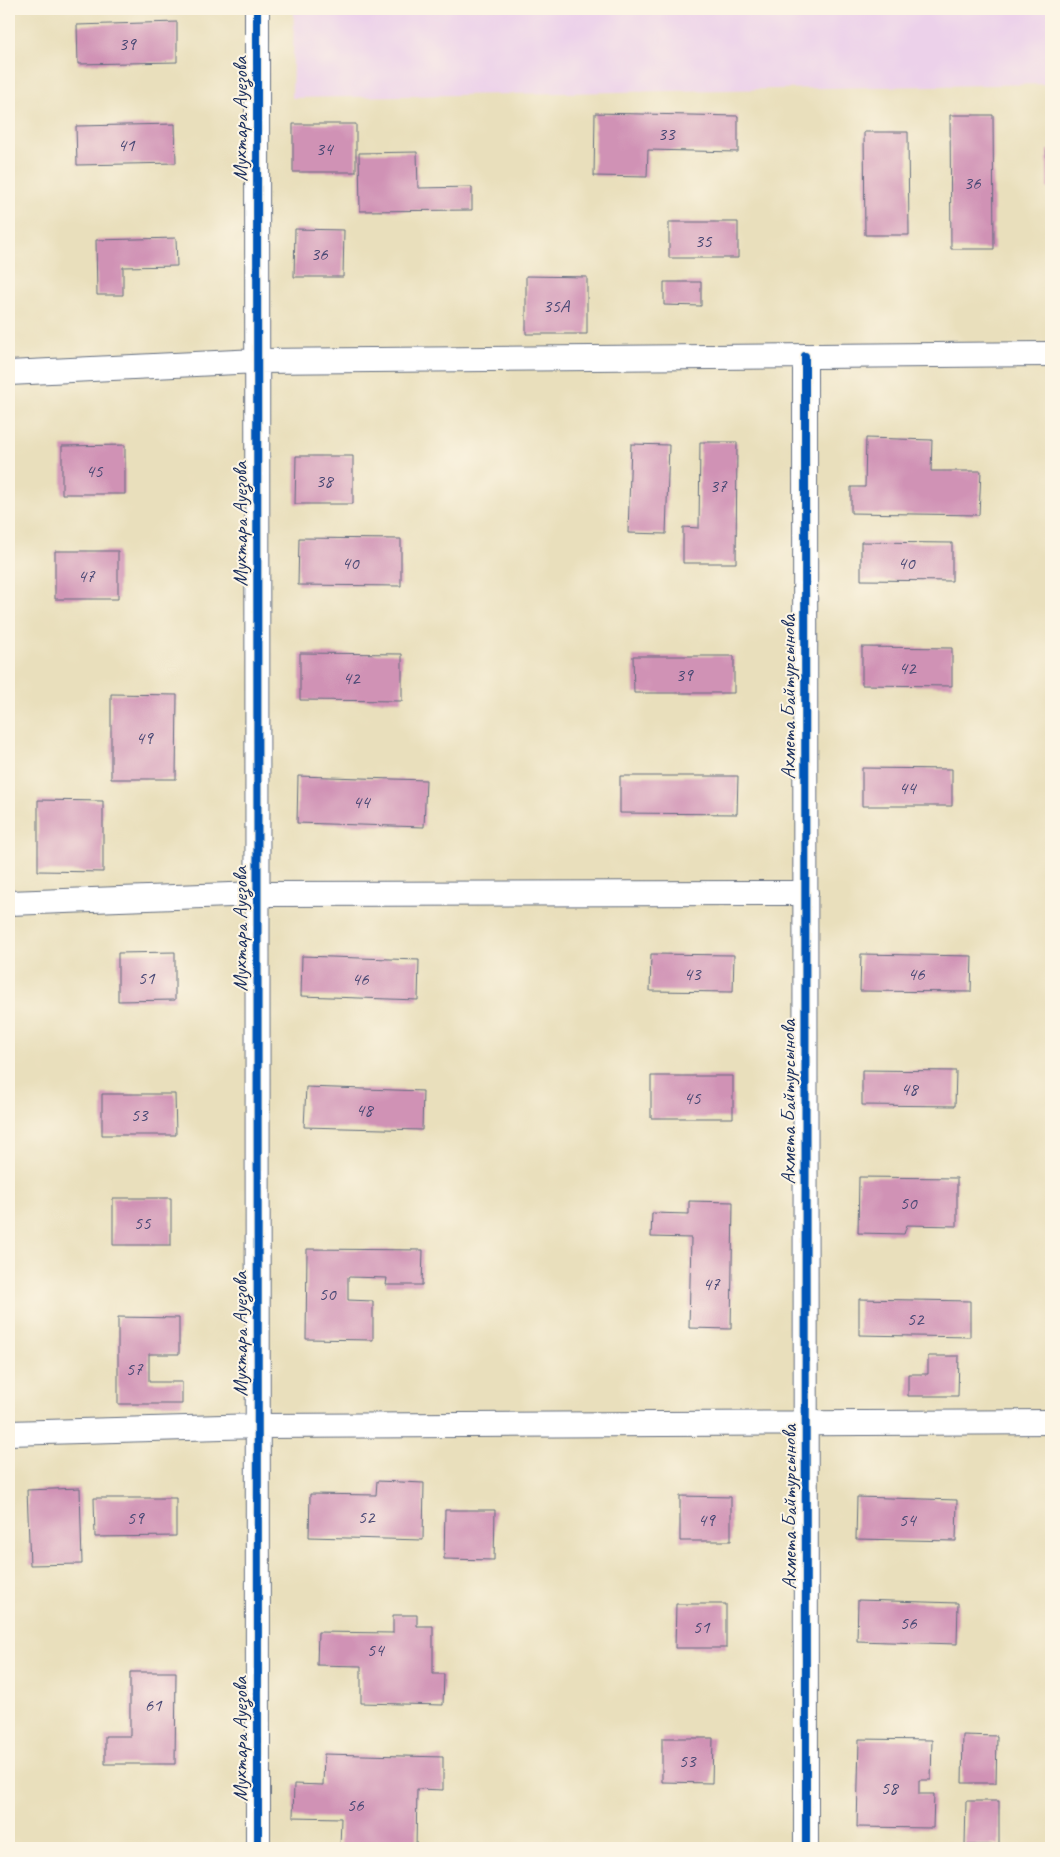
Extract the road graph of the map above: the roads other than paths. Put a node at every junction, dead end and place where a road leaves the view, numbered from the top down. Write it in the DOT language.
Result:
graph roads {
  1 [pos="257,9"];
  2 [pos="1051,354"];
  3 [pos="805,356"];
  4 [pos="257,361"];
  5 [pos="9,373"];
  6 [pos="806,893"];
  7 [pos="258,894"];
  8 [pos="9,903"];
  9 [pos="806,1422"];
  10 [pos="1051,1422"];
  11 [pos="258,1426"];
  12 [pos="9,1432"];
  13 [pos="258,1848"];
  14 [pos="806,1848"];
  1 -- 4 [label="street, Мухтара Ауезова"];
  2 -- 3 [label="street"];
  3 -- 4 [label="street"];
  3 -- 6 [label="street, Ахмета Байтурсынова"];
  4 -- 5 [label="street"];
  4 -- 7 [label="street, Мухтара Ауезова"];
  6 -- 7 [label="street"];
  6 -- 9 [label="street, Ахмета Байтурсынова"];
  7 -- 8 [label="street"];
  7 -- 11 [label="street, Мухтара Ауезова"];
  9 -- 10 [label="street"];
  9 -- 11 [label="street"];
  9 -- 14 [label="street, Ахмета Байтурсынова"];
  11 -- 12 [label="street"];
  11 -- 13 [label="street, Мухтара Ауезова"];
}
